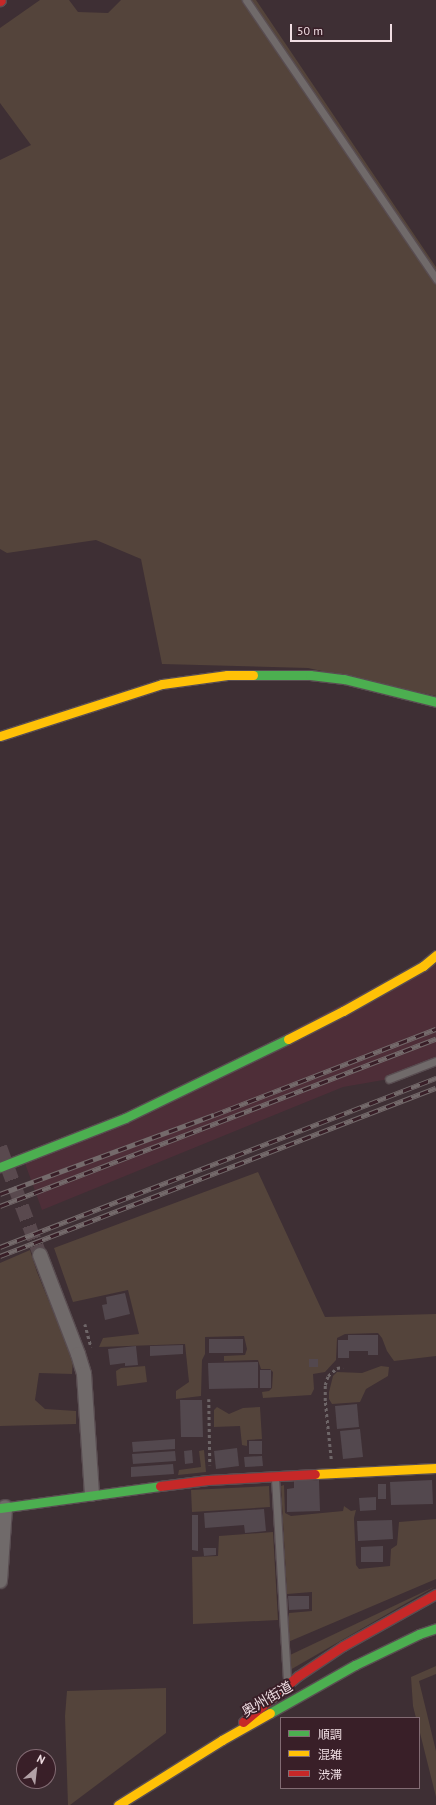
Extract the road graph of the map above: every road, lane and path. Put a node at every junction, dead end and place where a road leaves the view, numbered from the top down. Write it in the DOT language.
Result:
graph roads {
  1 [pos="246,0"];
  2 [pos="436,279"];
  3 [pos="436,702"];
  4 [pos="0,736"];
  5 [pos="436,955"];
  6 [pos="436,1060"];
  7 [pos="389,1079"];
  8 [pos="0,1167"];
  9 [pos="40,1255"];
  10 [pos="343,1367"];
  11 [pos="209,1399"];
  12 [pos="436,1468"];
  13 [pos="332,1473"];
  14 [pos="275,1476"];
  15 [pos="211,1480"];
  16 [pos="92,1494"];
  17 [pos="2,1508"];
  18 [pos="0,1581"];
  19 [pos="436,1594"];
  20 [pos="436,1628"];
  21 [pos="287,1685"];
  22 [pos="222,1740"];
  23 [pos="118,1805"];
  1 -- 2 [label="lane"];
  3 -- 4 [label="main road"];
  5 -- 8 [label="main road"];
  6 -- 7 [label="lane"];
  9 -- 16 [label="street"];
  10 -- 13 [label="path"];
  11 -- 15 [label="path"];
  12 -- 13 [label="main road"];
  13 -- 14 [label="main road"];
  14 -- 15 [label="main road"];
  14 -- 21 [label="lane"];
  15 -- 16 [label="main road"];
  16 -- 17 [label="main road"];
  17 -- 18 [label="street"];
  19 -- 21 [label="main road"];
  20 -- 22 [label="main road, 奥州街道"];
  21 -- 22 [label="main road"];
  22 -- 23 [label="main road, 奥州街道"];
}
